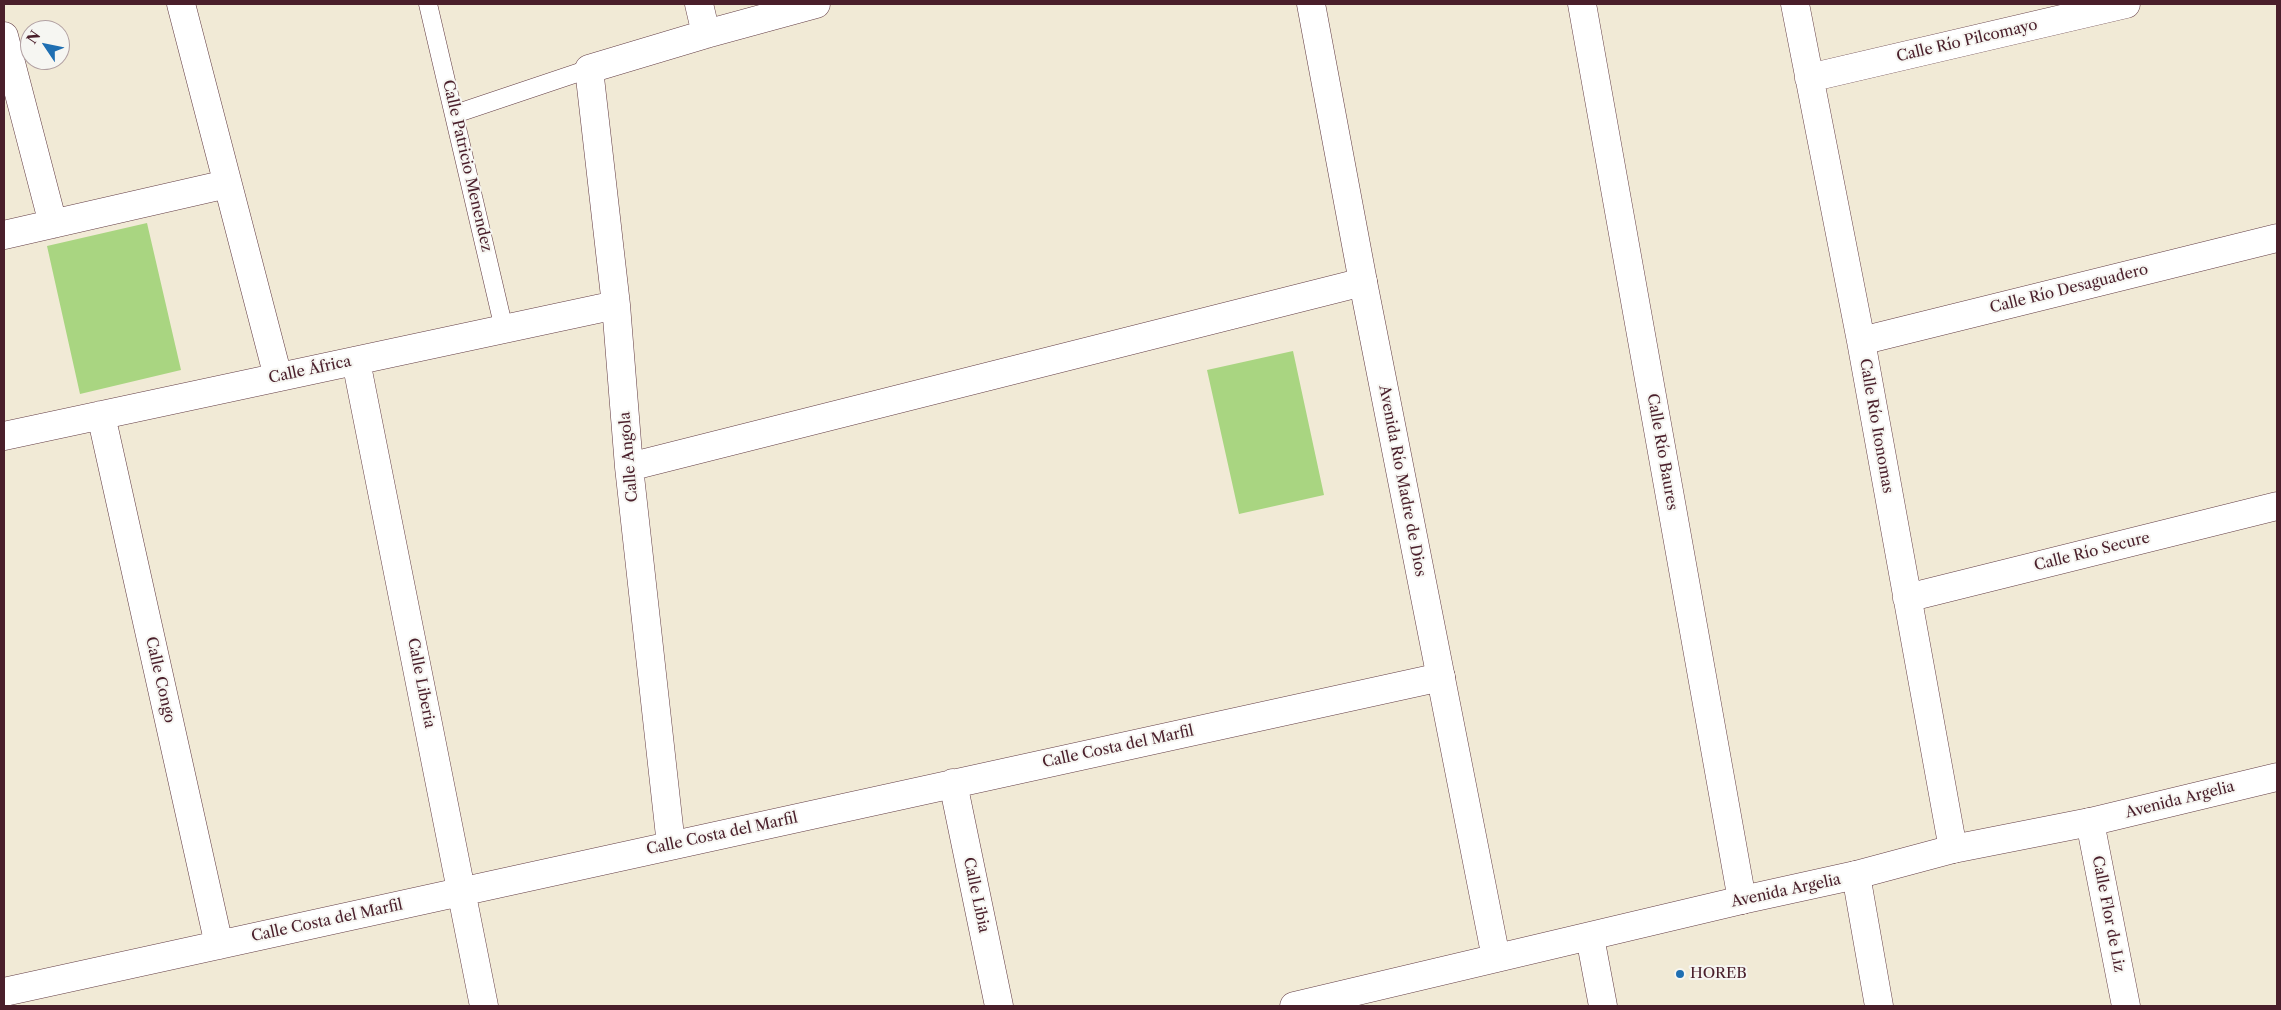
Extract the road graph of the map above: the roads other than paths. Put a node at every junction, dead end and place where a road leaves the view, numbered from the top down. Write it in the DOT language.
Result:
graph roads {
  1 [pos="181,4"];
  2 [pos="428,4"];
  3 [pos="699,4"];
  4 [pos="816,4"];
  5 [pos="1311,4"];
  6 [pos="1582,4"];
  7 [pos="1795,4"];
  8 [pos="2126,4"];
  9 [pos="706,34"];
  10 [pos="4,36"];
  11 [pos="589,70"];
  12 [pos="1809,78"];
  13 [pos="455,114"];
  14 [pos="227,184"];
  15 [pos="53,224"];
  16 [pos="4,235"];
  17 [pos="2277,238"];
  18 [pos="1363,282"];
  19 [pos="616,305"];
  20 [pos="504,329"];
  21 [pos="1861,341"];
  22 [pos="356,361"];
  23 [pos="278,377"];
  24 [pos="101,415"];
  25 [pos="4,436"];
  26 [pos="629,468"];
  27 [pos="2277,506"];
  28 [pos="1907,598"];
  29 [pos="1441,677"];
  30 [pos="2277,777"];
  31 [pos="953,784"];
  32 [pos="2090,822"];
  33 [pos="671,845"];
  34 [pos="1953,849"];
  35 [pos="1856,875"];
  36 [pos="462,891"];
  37 [pos="1742,900"];
  38 [pos="1590,937"];
  39 [pos="219,945"];
  40 [pos="1496,958"];
  41 [pos="4,992"];
  42 [pos="484,1006"];
  43 [pos="1000,1006"];
  44 [pos="1294,1006"];
  45 [pos="1603,1006"];
  46 [pos="1879,1006"];
  47 [pos="2126,1006"];
  1 -- 14 [label="street"];
  2 -- 13 [label="lane, Calle Patricio Menendez"];
  3 -- 9 [label="street"];
  4 -- 9 [label="street"];
  5 -- 18 [label="street, Avenida Río Madre de Dios"];
  6 -- 37 [label="street, Calle Río Baures"];
  7 -- 12 [label="street, Calle Río Itonomas"];
  8 -- 12 [label="street, Calle Río Pilcomayo"];
  9 -- 11 [label="street"];
  10 -- 15 [label="street"];
  11 -- 13 [label="lane"];
  11 -- 19 [label="street, Calle Angola"];
  12 -- 21 [label="street, Calle Río Itonomas"];
  13 -- 20 [label="lane, Calle Patricio Menendez"];
  14 -- 15 [label="street"];
  14 -- 23 [label="street"];
  15 -- 16 [label="street"];
  17 -- 21 [label="street, Calle Río Desaguadero"];
  18 -- 26 [label="street"];
  18 -- 29 [label="street, Avenida Río Madre de Dios"];
  19 -- 20 [label="street, Calle África"];
  19 -- 26 [label="street, Calle Angola"];
  20 -- 22 [label="street, Calle África"];
  21 -- 28 [label="street, Calle Río Itonomas"];
  22 -- 23 [label="street, Calle África"];
  22 -- 36 [label="street, Calle Liberia"];
  23 -- 24 [label="street, Calle África"];
  24 -- 25 [label="street, Calle África"];
  24 -- 39 [label="street, Calle Congo"];
  26 -- 33 [label="street, Calle Angola"];
  27 -- 28 [label="street, Calle Río Secure"];
  28 -- 34 [label="street, Calle Río Itonomas"];
  29 -- 31 [label="street, Calle Costa del Marfil"];
  29 -- 40 [label="street, Avenida Río Madre de Dios"];
  30 -- 32 [label="street, Avenida Argelia"];
  31 -- 33 [label="street, Calle Costa del Marfil"];
  31 -- 43 [label="street, Calle Libia"];
  32 -- 34 [label="street, Avenida Argelia"];
  32 -- 47 [label="street, Calle Flor de Liz"];
  33 -- 36 [label="street, Calle Costa del Marfil"];
  34 -- 35 [label="street, Avenida Argelia"];
  35 -- 37 [label="street, Avenida Argelia"];
  35 -- 46 [label="street"];
  36 -- 39 [label="street, Calle Costa del Marfil"];
  36 -- 42 [label="street, Calle Liberia"];
  37 -- 38 [label="street, Avenida Argelia"];
  38 -- 40 [label="street, Avenida Argelia"];
  38 -- 45 [label="street"];
  39 -- 41 [label="street, Calle Costa del Marfil"];
  40 -- 44 [label="street, Avenida Argelia"];
}
